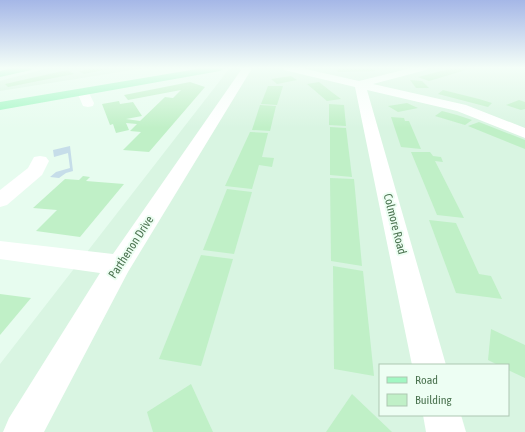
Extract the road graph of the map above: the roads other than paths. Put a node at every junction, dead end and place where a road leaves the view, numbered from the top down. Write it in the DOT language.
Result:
graph roads {
  1 [pos="48,88"];
  2 [pos="129,88"];
  3 [pos="235,88"];
  4 [pos="361,88"];
  5 [pos="378,88"];
  6 [pos="0,96"];
  7 [pos="0,106"];
  8 [pos="522,129"];
  9 [pos="40,161"];
  10 [pos="0,200"];
  11 [pos="0,250"];
  12 [pos="119,265"];
  13 [pos="429,364"];
  14 [pos="442,416"];
  15 [pos="23,432"];
  16 [pos="446,432"];
  1 -- 6 [label="main road"];
  2 -- 7 [label="main road"];
  3 -- 12 [label="street, Parthenon Drive"];
  4 -- 13 [label="street, Colmore Road"];
  5 -- 8 [label="street"];
  9 -- 10 [label="street"];
  11 -- 12 [label="street"];
  12 -- 15 [label="street, Parthenon Drive"];
  14 -- 16 [label="street"];
}
